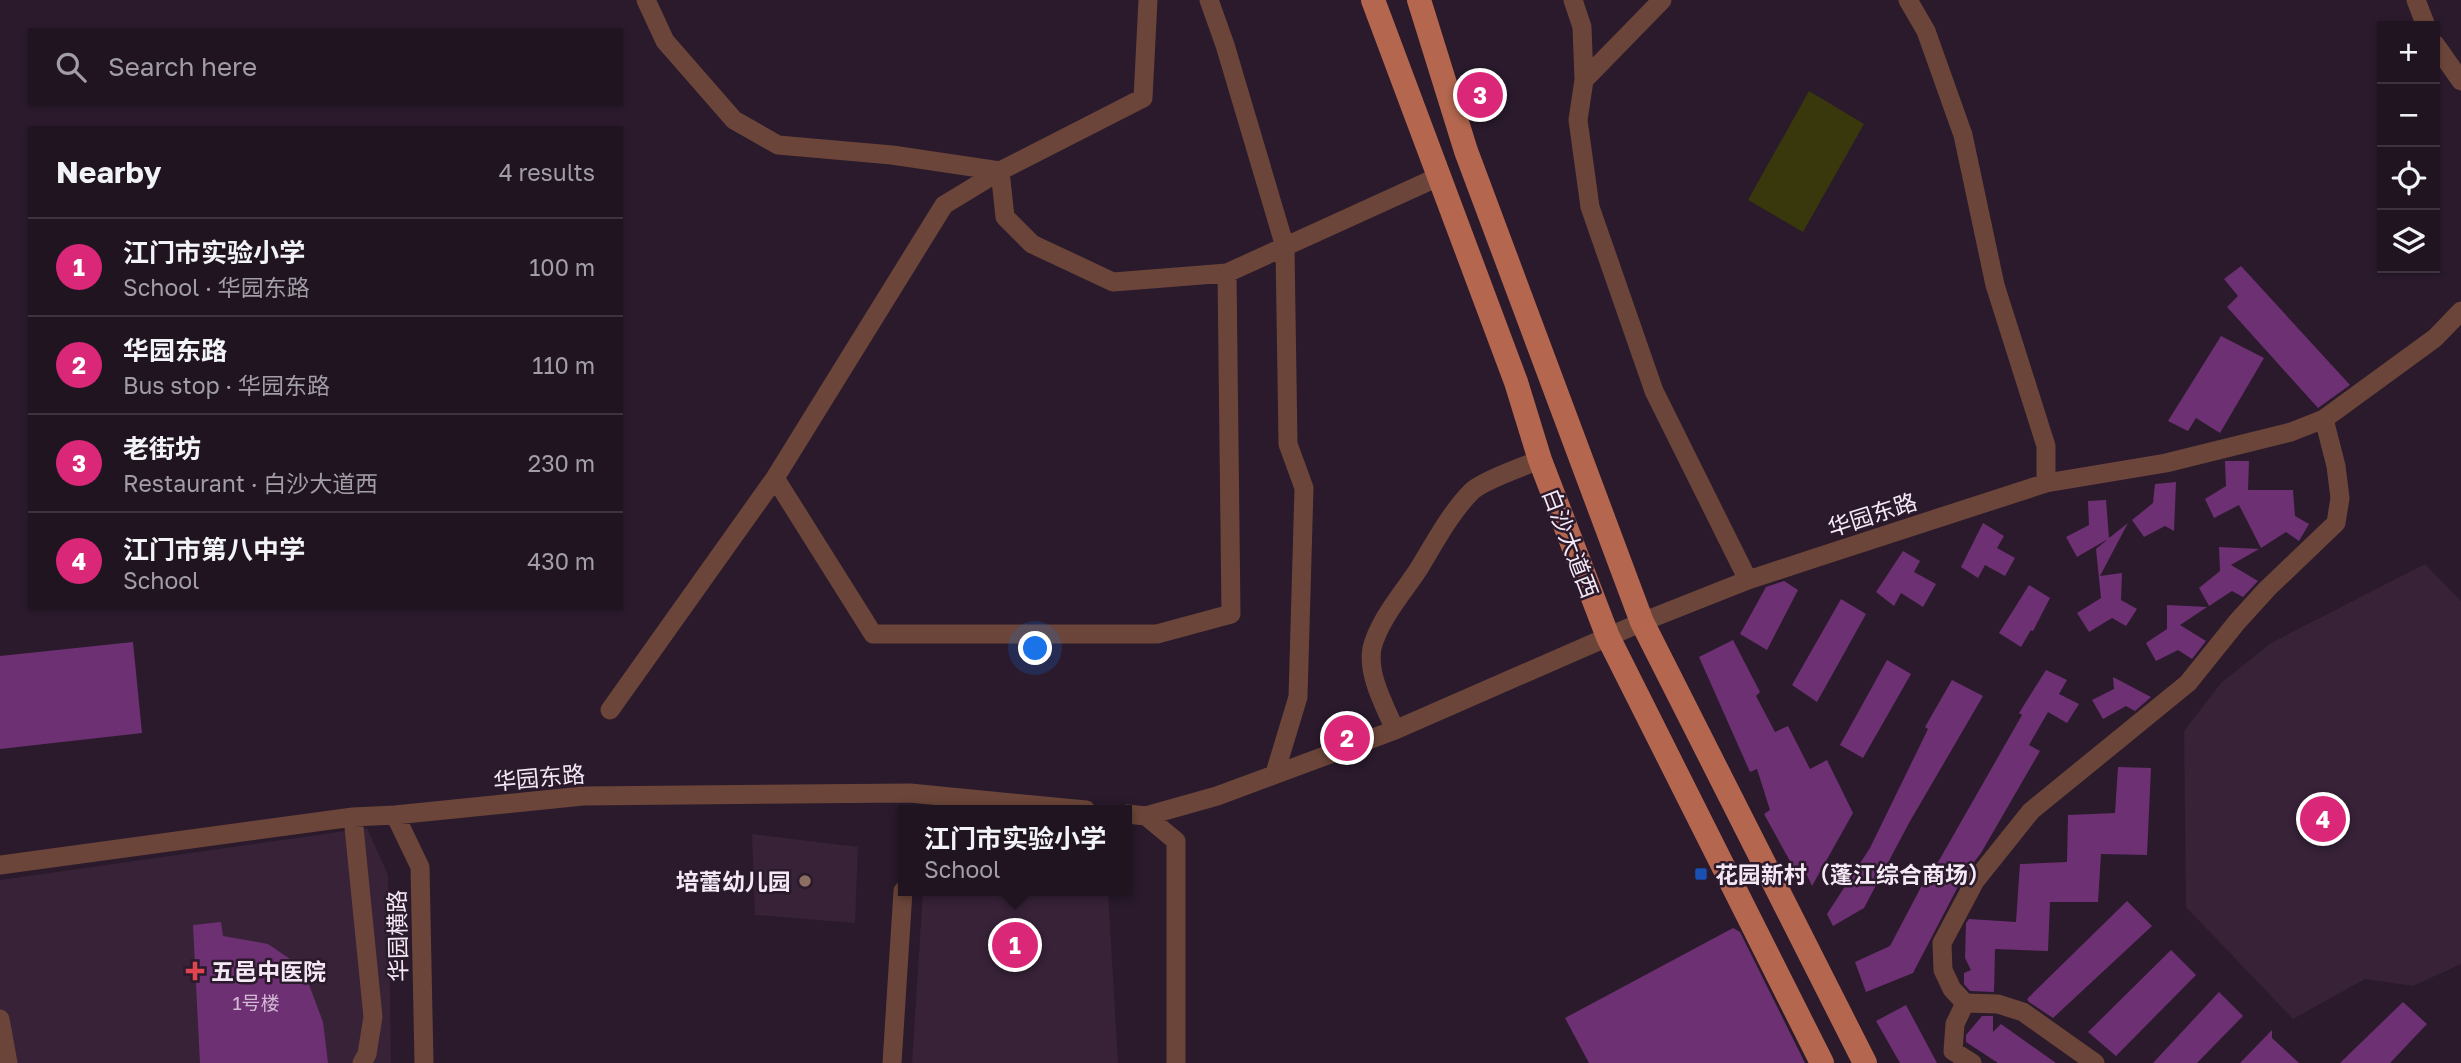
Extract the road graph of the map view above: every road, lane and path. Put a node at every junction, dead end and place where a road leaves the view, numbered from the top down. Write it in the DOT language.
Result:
graph roads {
  1 [pos="646,0"];
  2 [pos="1149,0"];
  3 [pos="1209,0"];
  4 [pos="1373,0"];
  5 [pos="1419,0"];
  6 [pos="1573,0"];
  7 [pos="1662,0"];
  8 [pos="1908,0"];
  9 [pos="2416,0"];
  10 [pos="2424,21"];
  11 [pos="2440,51"];
  12 [pos="1584,80"];
  13 [pos="2461,82"];
  14 [pos="1000,171"];
  15 [pos="1438,177"];
  16 [pos="1285,247"];
  17 [pos="1227,273"];
  18 [pos="2461,311"];
  19 [pos="2324,419"];
  20 [pos="1540,460"];
  21 [pos="775,478"];
  22 [pos="2046,483"];
  23 [pos="1748,580"];
  24 [pos="1642,622"];
  25 [pos="1608,637"];
  26 [pos="610,710"];
  27 [pos="1395,730"];
  28 [pos="1275,774"];
  29 [pos="909,802"];
  30 [pos="975,805"];
  31 [pos="395,815"];
  32 [pos="1136,815"];
  33 [pos="353,817"];
  34 [pos="0,865"];
  35 [pos="903,896"];
  36 [pos="1965,1003"];
  37 [pos="0,1018"];
  38 [pos="8,1063"];
  39 [pos="362,1063"];
  40 [pos="424,1063"];
  41 [pos="892,1063"];
  42 [pos="1176,1063"];
  43 [pos="1822,1063"];
  44 [pos="1865,1063"];
  45 [pos="1972,1063"];
  46 [pos="2095,1063"];
  1 -- 14 [label="street"];
  2 -- 14 [label="street"];
  3 -- 16 [label="street"];
  4 -- 15 [label="main road, 白沙大道西"];
  5 -- 24 [label="main road, 白沙大道西"];
  6 -- 12 [label="street"];
  7 -- 12 [label="street"];
  8 -- 22 [label="street"];
  9 -- 10 [label="street"];
  11 -- 13 [label="street"];
  12 -- 23 [label="street"];
  14 -- 17 [label="street"];
  14 -- 21 [label="street"];
  15 -- 16 [label="street"];
  15 -- 20 [label="main road, 白沙大道西"];
  16 -- 17 [label="street"];
  16 -- 28 [label="street"];
  17 -- 21 [label="street"];
  18 -- 19 [label="street, 华园东路"];
  19 -- 22 [label="street, 华园东路"];
  19 -- 36 [label="street"];
  20 -- 25 [label="main road, 白沙大道西"];
  20 -- 27 [label="street"];
  21 -- 26 [label="street"];
  22 -- 23 [label="street, 华园东路"];
  23 -- 24 [label="street, 华园东路"];
  24 -- 25 [label="street, 华园东路"];
  24 -- 44 [label="main road, 白沙大道西"];
  25 -- 27 [label="street, 华园东路"];
  25 -- 43 [label="main road, 白沙大道西"];
  27 -- 28 [label="street, 华园东路"];
  28 -- 32 [label="street, 华园东路"];
  29 -- 30 [label="street, 华园东路"];
  29 -- 31 [label="street, 华园东路"];
  31 -- 33 [label="street, 华园东路"];
  31 -- 40 [label="street, 华园横路"];
  32 -- 42 [label="street"];
  33 -- 34 [label="street, 华园东路"];
  33 -- 39 [label="street"];
  35 -- 41 [label="street"];
  36 -- 45 [label="street"];
  36 -- 46 [label="street"];
  37 -- 38 [label="street"];
}
